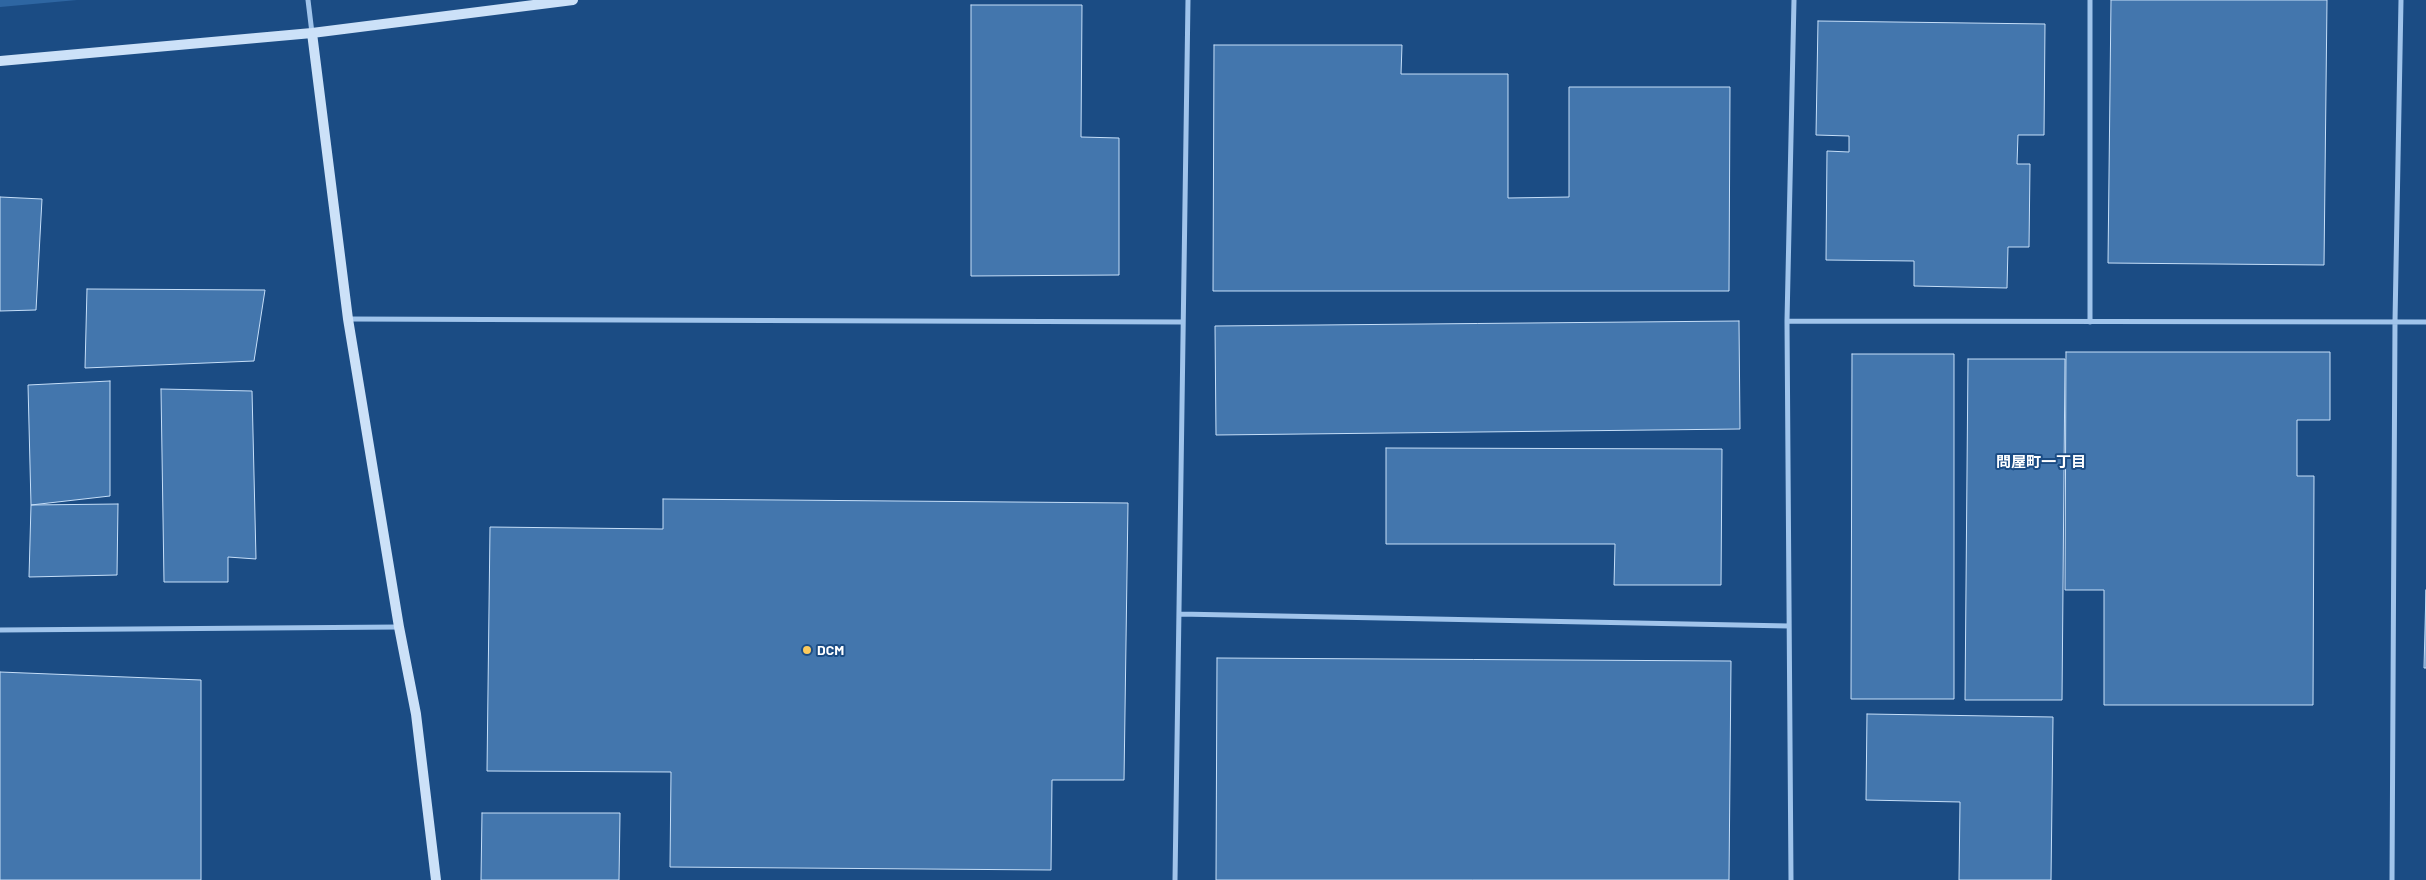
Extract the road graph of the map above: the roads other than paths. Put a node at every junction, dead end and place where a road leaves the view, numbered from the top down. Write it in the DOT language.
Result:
graph roads {
  1 [pos="308,0"];
  2 [pos="573,0"];
  3 [pos="1188,0"];
  4 [pos="1794,0"];
  5 [pos="2090,0"];
  6 [pos="2401,0"];
  7 [pos="312,34"];
  8 [pos="0,61"];
  9 [pos="348,319"];
  10 [pos="1787,321"];
  11 [pos="2395,321"];
  12 [pos="1183,322"];
  13 [pos="2090,322"];
  14 [pos="2426,322"];
  15 [pos="1179,614"];
  16 [pos="1789,626"];
  17 [pos="399,627"];
  18 [pos="0,630"];
  19 [pos="436,880"];
  20 [pos="1176,880"];
  21 [pos="1792,880"];
  22 [pos="2392,880"];
  1 -- 7 [label="street"];
  2 -- 7 [label="street"];
  3 -- 12 [label="street"];
  4 -- 10 [label="street"];
  5 -- 13 [label="street"];
  6 -- 11 [label="street"];
  7 -- 8 [label="street"];
  7 -- 9 [label="street"];
  9 -- 12 [label="street"];
  9 -- 17 [label="street"];
  10 -- 13 [label="street"];
  10 -- 16 [label="street"];
  11 -- 13 [label="street"];
  11 -- 14 [label="street"];
  11 -- 22 [label="street"];
  12 -- 15 [label="street"];
  15 -- 16 [label="street"];
  15 -- 20 [label="street"];
  16 -- 21 [label="street"];
  17 -- 18 [label="street"];
  17 -- 19 [label="street"];
}
